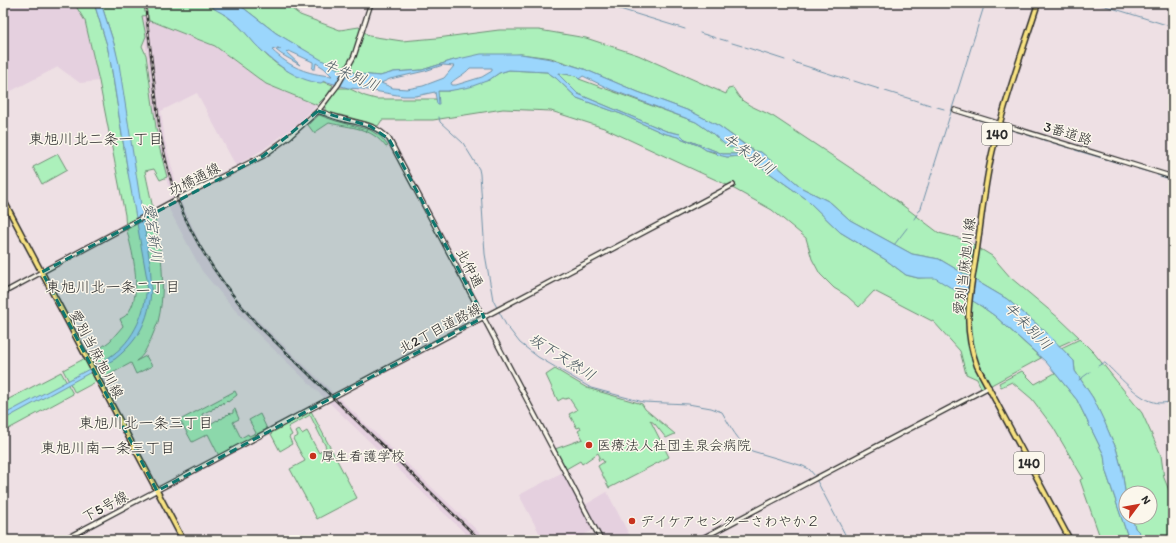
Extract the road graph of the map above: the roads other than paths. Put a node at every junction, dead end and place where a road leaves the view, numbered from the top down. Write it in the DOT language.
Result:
graph roads {
  1 [pos="371,3"];
  2 [pos="1038,3"];
  3 [pos="956,110"];
  4 [pos="318,111"];
  5 [pos="1000,123"];
  6 [pos="1173,177"];
  7 [pos="733,185"];
  8 [pos="3,199"];
  9 [pos="42,272"];
  10 [pos="3,293"];
  11 [pos="484,317"];
  12 [pos="989,387"];
  13 [pos="156,491"];
  14 [pos="63,540"];
  15 [pos="183,540"];
  16 [pos="601,540"];
  17 [pos="699,540"];
  18 [pos="1070,540"];
  1 -- 4 [label="street, 功橋通線"];
  2 -- 5 [label="main road, 愛別当麻旭川線 / 140"];
  3 -- 5 [label="street, 3番道路"];
  4 -- 9 [label="street, 功橋通線"];
  4 -- 11 [label="street, 北仲通"];
  5 -- 6 [label="street, 3番道路"];
  5 -- 12 [label="main road, 愛別当麻旭川線 / 140"];
  7 -- 11 [label="street, 北2丁目道路線"];
  8 -- 9 [label="main road, 愛別当麻旭川線"];
  9 -- 10 [label="street, 功橋通線"];
  9 -- 13 [label="main road, 愛別当麻旭川線"];
  11 -- 13 [label="street, 北2丁目道路線"];
  11 -- 16 [label="street, 北仲通"];
  12 -- 17 [label="street"];
  12 -- 18 [label="main road, 愛別当麻旭川線 / 140"];
  13 -- 14 [label="street, 下5号線"];
  13 -- 15 [label="main road, 愛別当麻旭川線"];
}
